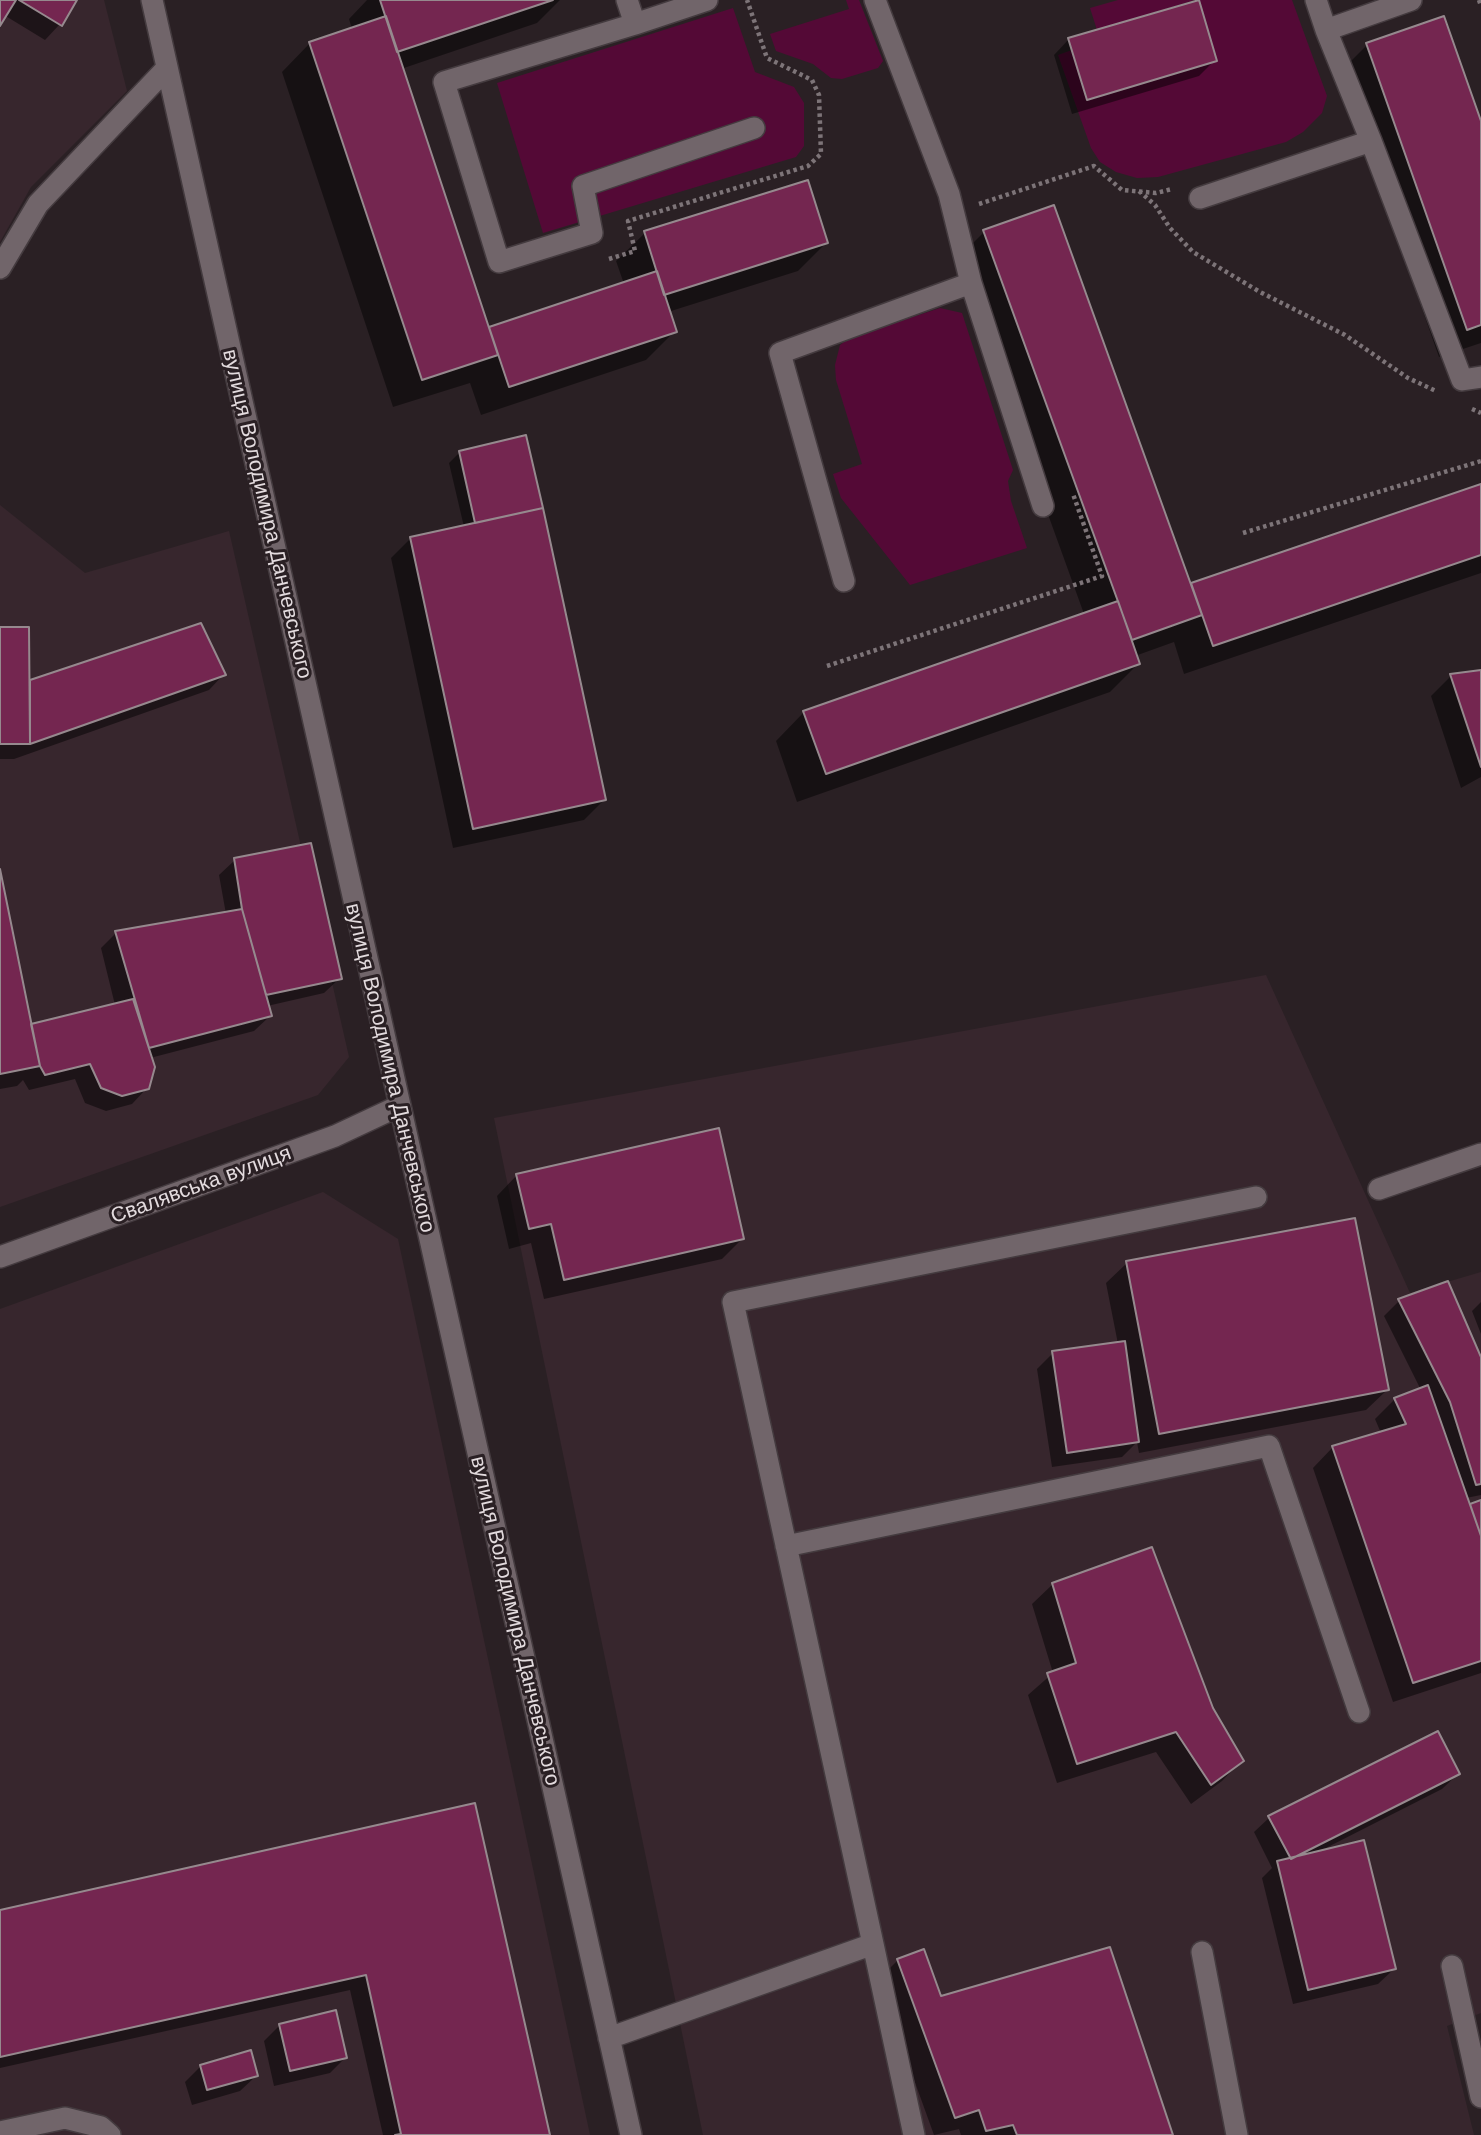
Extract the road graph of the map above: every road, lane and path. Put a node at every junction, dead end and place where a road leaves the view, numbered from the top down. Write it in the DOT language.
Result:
graph roads {
  1 [pos="152,0"];
  2 [pos="626,0"];
  3 [pos="707,0"];
  4 [pos="874,0"];
  5 [pos="1316,0"];
  6 [pos="1411,0"];
  7 [pos="1479,0"];
  8 [pos="1481,6"];
  9 [pos="635,24"];
  10 [pos="1326,30"];
  11 [pos="167,68"];
  12 [pos="754,128"];
  13 [pos="1371,141"];
  14 [pos="1180,188"];
  15 [pos="1138,191"];
  16 [pos="1200,198"];
  17 [pos="970,207"];
  18 [pos="0,268"];
  19 [pos="971,283"];
  20 [pos="1481,377"];
  21 [pos="1444,395"];
  22 [pos="1467,407"];
  23 [pos="1481,413"];
  24 [pos="1481,461"];
  25 [pos="1069,484"];
  26 [pos="1042,506"];
  27 [pos="1243,533"];
  28 [pos="844,581"];
  29 [pos="827,666"];
  30 [pos="399,1106"];
  31 [pos="1481,1154"];
  32 [pos="1379,1189"];
  33 [pos="1256,1197"];
  34 [pos="0,1257"];
  35 [pos="786,1546"];
  36 [pos="1359,1712"];
  37 [pos="873,1944"];
  38 [pos="1202,1952"];
  39 [pos="1452,1966"];
  40 [pos="609,2038"];
  41 [pos="1481,2097"];
  42 [pos="0,2132"];
  43 [pos="110,2135"];
  44 [pos="631,2135"];
  45 [pos="914,2135"];
  46 [pos="1237,2135"];
  1 -- 11 [label="street, вулиця Володимира Данчевського"];
  2 -- 9 [label="street"];
  3 -- 9 [label="street"];
  4 -- 19 [label="street"];
  5 -- 10 [label="street"];
  6 -- 10 [label="street"];
  7 -- 8 [label="path"];
  9 -- 12 [label="street"];
  10 -- 13 [label="street"];
  11 -- 18 [label="street"];
  11 -- 30 [label="street, вулиця Володимира Данчевського"];
  13 -- 16 [label="street"];
  13 -- 20 [label="street"];
  14 -- 15 [label="path"];
  15 -- 17 [label="path"];
  15 -- 21 [label="path"];
  19 -- 26 [label="street"];
  19 -- 28 [label="street"];
  22 -- 23 [label="path"];
  24 -- 27 [label="path"];
  25 -- 29 [label="path"];
  30 -- 34 [label="street, Свалявська вулиця"];
  30 -- 40 [label="street, вулиця Володимира Данчевського"];
  31 -- 32 [label="street"];
  33 -- 35 [label="street"];
  35 -- 36 [label="street"];
  35 -- 37 [label="street"];
  37 -- 40 [label="street"];
  37 -- 45 [label="street"];
  38 -- 46 [label="street"];
  39 -- 41 [label="street"];
  40 -- 44 [label="street, вулиця Володимира Данчевського"];
  42 -- 43 [label="street"];
}
